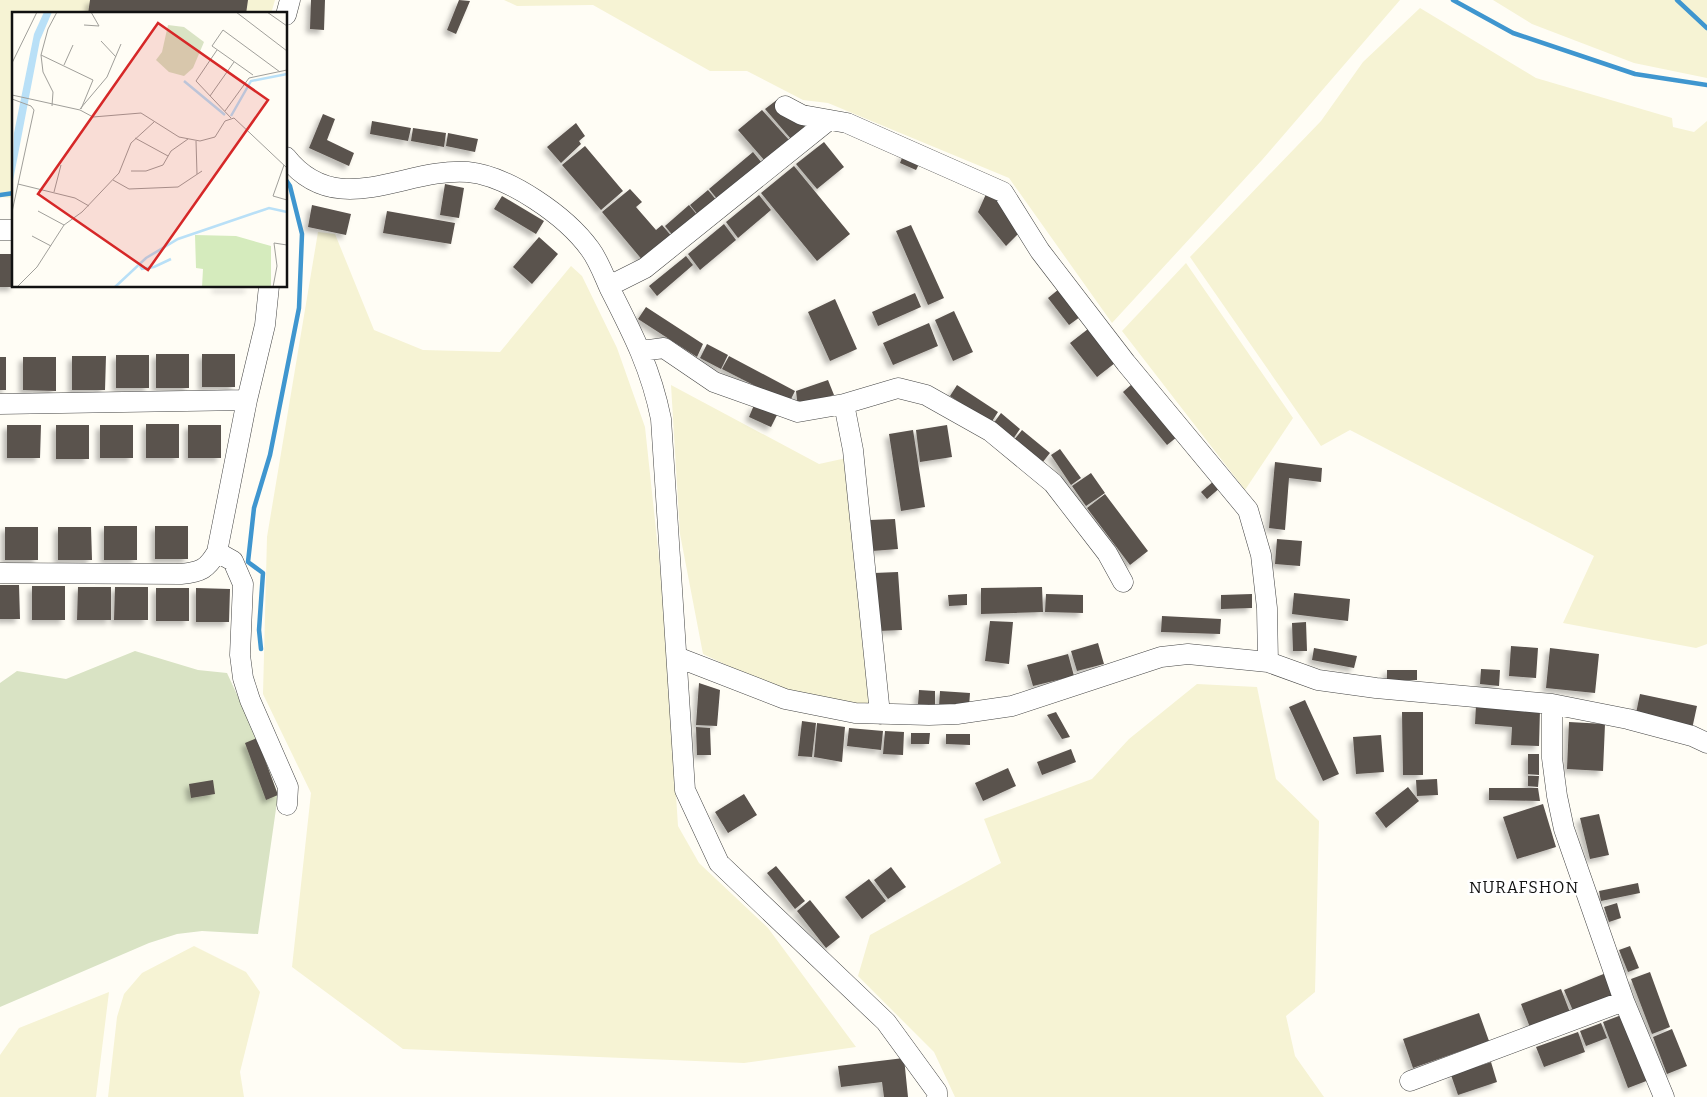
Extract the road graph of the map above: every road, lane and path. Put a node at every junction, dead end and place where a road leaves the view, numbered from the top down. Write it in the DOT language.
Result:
graph roads {
  1 [pos="785,106"];
  2 [pos="829,120"];
  3 [pos="288,164"];
  4 [pos="609,286"];
  5 [pos="269,288"];
  6 [pos="641,351"];
  7 [pos="247,400"];
  8 [pos="0,404"];
  9 [pos="844,404"];
  10 [pos="217,552"];
  11 [pos="0,573"];
  12 [pos="1123,582"];
  13 [pos="677,658"];
  14 [pos="1268,662"];
  15 [pos="1552,704"];
  16 [pos="880,714"];
  17 [pos="1707,743"];
  18 [pos="287,805"];
  19 [pos="1624,1001"];
  20 [pos="1410,1080"];
  21 [pos="937,1097"];
  22 [pos="1664,1097"];
  1 -- 2 [label="street"];
  2 -- 4 [label="street"];
  2 -- 14 [label="street"];
  3 -- 4 [label="street"];
  4 -- 6 [label="street"];
  5 -- 7 [label="street"];
  6 -- 9 [label="street"];
  6 -- 13 [label="street"];
  7 -- 8 [label="street"];
  7 -- 10 [label="street"];
  9 -- 12 [label="street"];
  9 -- 16 [label="street"];
  10 -- 11 [label="street"];
  10 -- 18 [label="street"];
  13 -- 16 [label="street"];
  13 -- 21 [label="street"];
  14 -- 15 [label="street"];
  14 -- 16 [label="street"];
  15 -- 17 [label="street"];
  15 -- 19 [label="street"];
  19 -- 20 [label="street"];
  19 -- 22 [label="street"];
}
